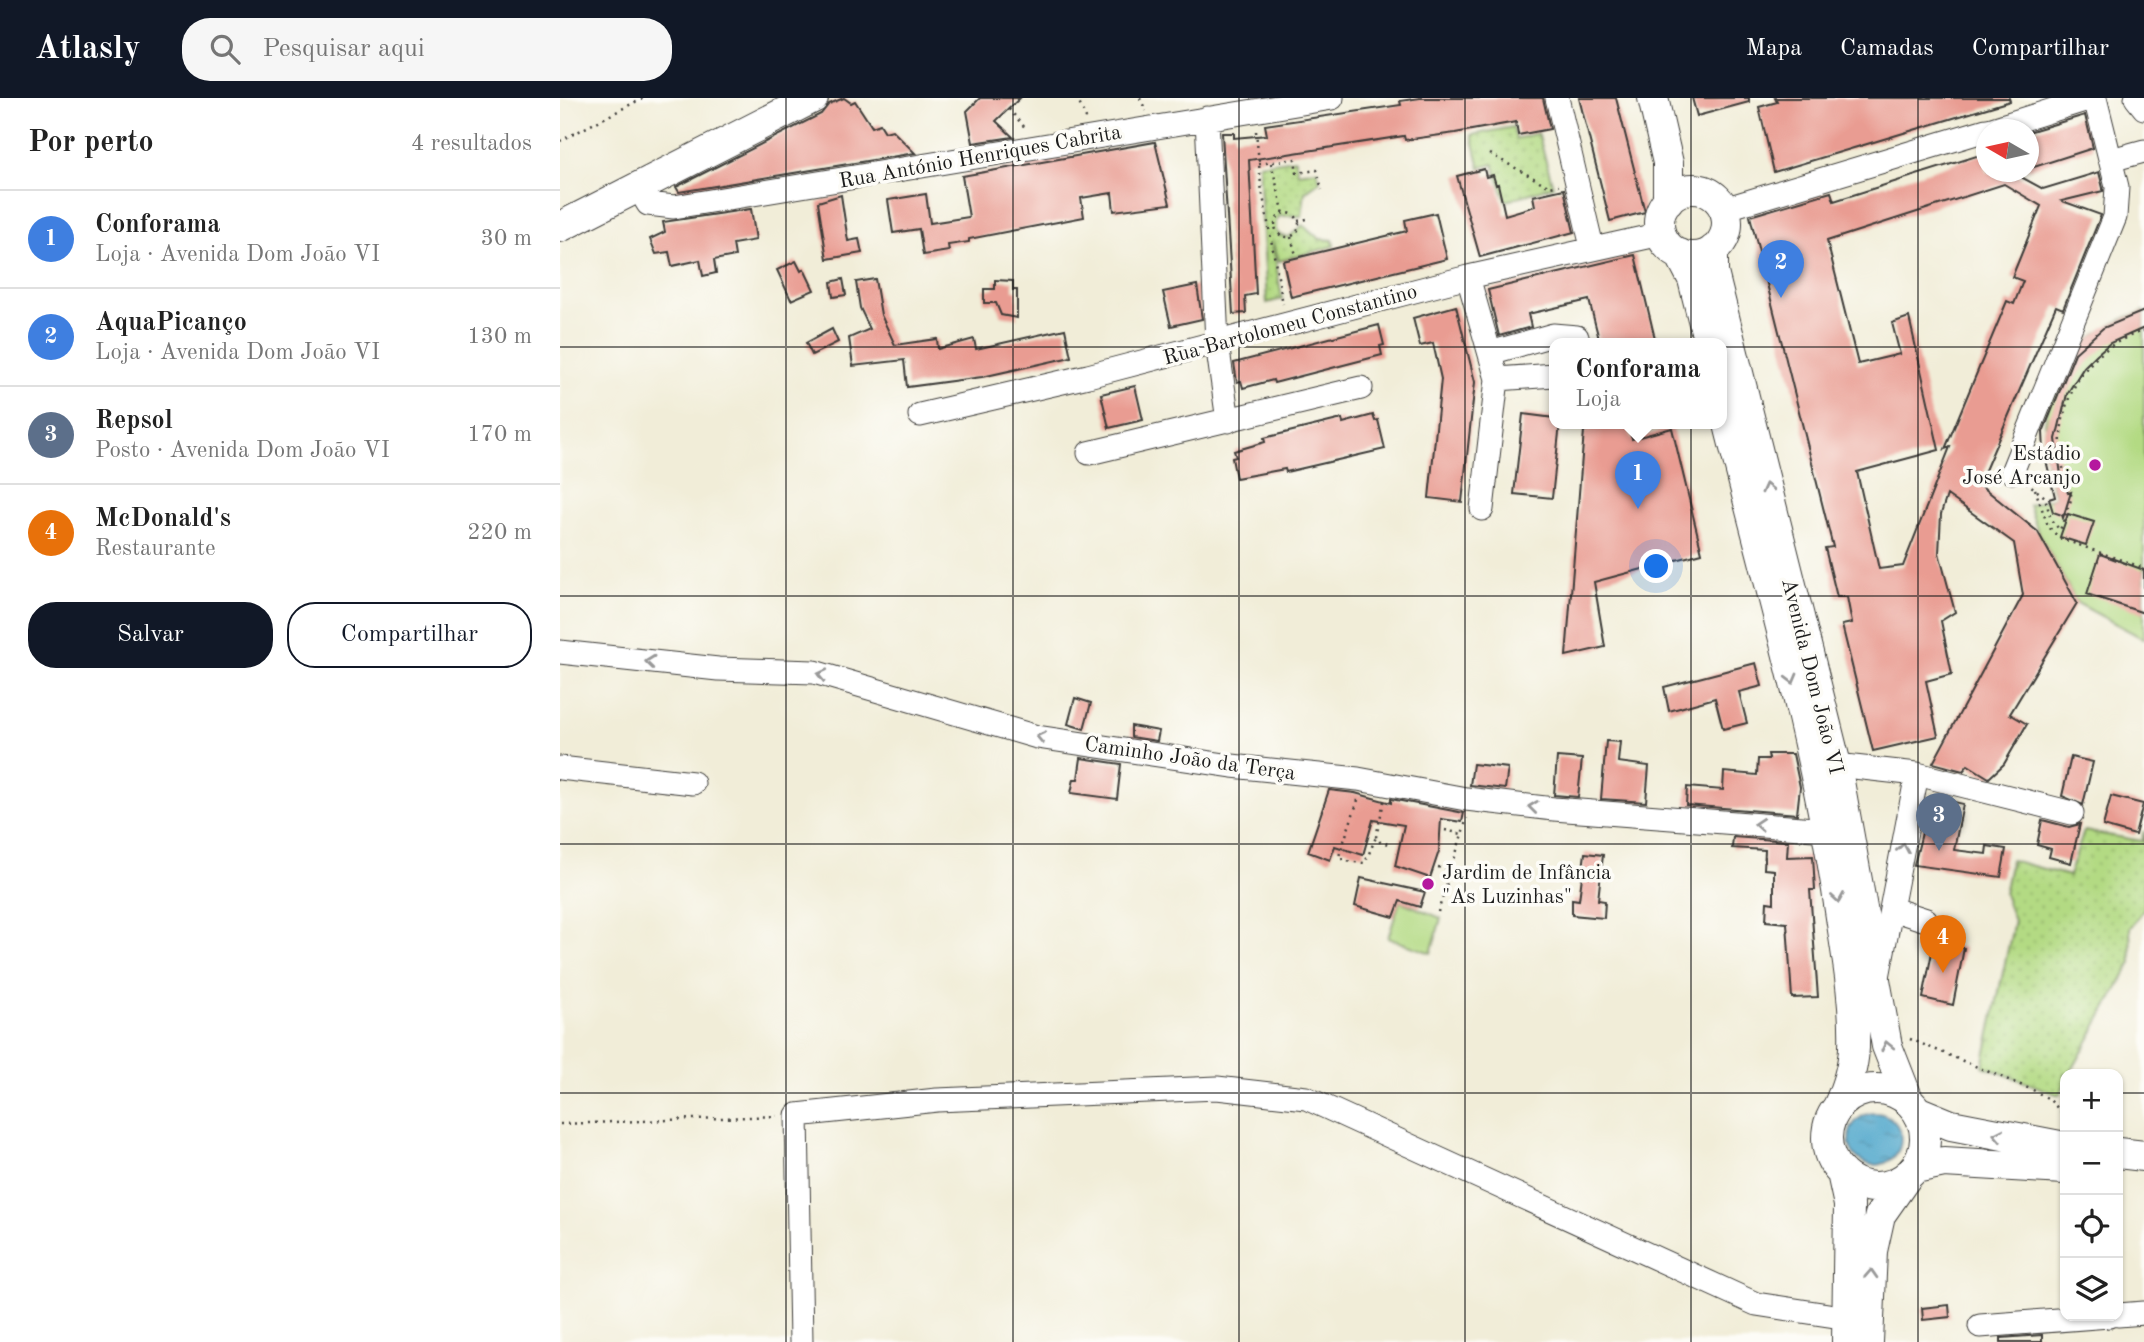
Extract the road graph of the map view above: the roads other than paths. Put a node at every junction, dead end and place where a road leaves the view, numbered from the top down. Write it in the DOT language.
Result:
graph roads {
  1 [pos="1332,98"];
  2 [pos="1556,98"];
  3 [pos="1653,98"];
  4 [pos="1667,98"];
  5 [pos="2093,98"];
  6 [pos="2136,98"];
  7 [pos="800,101"];
  8 [pos="2144,108"];
  9 [pos="1207,118"];
  10 [pos="2024,119"];
  11 [pos="1976,134"];
  12 [pos="2144,151"];
  13 [pos="2111,160"];
  14 [pos="638,187"];
  15 [pos="1697,189"];
  16 [pos="1668,201"];
  17 [pos="1724,209"];
  18 [pos="560,227"];
  19 [pos="1671,244"];
  20 [pos="1592,247"];
  21 [pos="1713,250"];
  22 [pos="1468,277"];
  23 [pos="1577,338"];
  24 [pos="1708,338"];
  25 [pos="1217,343"];
  26 [pos="1490,353"];
  27 [pos="1549,375"];
  28 [pos="1497,379"];
  29 [pos="1361,388"];
  30 [pos="920,415"];
  31 [pos="1727,416"];
  32 [pos="1228,421"];
  33 [pos="1089,453"];
  34 [pos="2012,472"];
  35 [pos="1482,509"];
  36 [pos="560,652"];
  37 [pos="1836,765"];
  38 [pos="560,768"];
  39 [pos="1917,774"];
  40 [pos="693,783"];
  41 [pos="2071,813"];
  42 [pos="1827,830"];
  43 [pos="1892,909"];
  44 [pos="1926,920"];
  45 [pos="1875,987"];
  46 [pos="1913,1106"];
  47 [pos="1837,1109"];
  48 [pos="2060,1146"];
  49 [pos="2123,1154"];
  50 [pos="2144,1156"];
  51 [pos="2060,1169"];
  52 [pos="1912,1171"];
  53 [pos="1842,1172"];
  54 [pos="2123,1173"];
  55 [pos="2144,1175"];
  56 [pos="2144,1313"];
  57 [pos="2123,1315"];
  58 [pos="2060,1320"];
  59 [pos="1980,1326"];
  60 [pos="1847,1330"];
  61 [pos="801,1342"];
  62 [pos="1868,1342"];
  1 -- 9 [label="street, Rua António Henriques Cabrita"];
  2 -- 20 [label="street"];
  3 -- 16 [label="main road"];
  4 -- 15 [label="main road"];
  5 -- 10 [label="street"];
  5 -- 13 [label="street"];
  6 -- 8 [label="street"];
  7 -- 14 [label="main road"];
  9 -- 14 [label="street, Rua António Henriques Cabrita"];
  9 -- 25 [label="street"];
  11 -- 17 [label="street"];
  12 -- 13 [label="street"];
  13 -- 34 [label="street"];
  14 -- 18 [label="main road"];
  15 -- 16 [label="main road"];
  15 -- 17 [label="main road"];
  16 -- 19 [label="main road"];
  17 -- 21 [label="main road"];
  19 -- 20 [label="street, Rua Bartolomeu Constantino"];
  19 -- 21 [label="main road"];
  19 -- 24 [label="main road"];
  20 -- 22 [label="street, Rua Bartolomeu Constantino"];
  37 -- 21 [label="main road, Avenida Dom João VI, one-way"];
  22 -- 25 [label="street, Rua Bartolomeu Constantino"];
  22 -- 26 [label="street"];
  23 -- 26 [label="street"];
  25 -- 30 [label="street, Rua Bartolomeu Constantino"];
  25 -- 32 [label="street"];
  26 -- 28 [label="street"];
  27 -- 28 [label="street"];
  28 -- 35 [label="street"];
  29 -- 32 [label="street"];
  31 -- 42 [label="main road, Avenida Dom João VI, one-way"];
  32 -- 33 [label="street"];
  42 -- 36 [label="street, Caminho João da Terça, one-way"];
  37 -- 39 [label="street"];
  37 -- 45 [label="main road, Avenida Dom João VI"];
  38 -- 40 [label="street"];
  39 -- 41 [label="street"];
  43 -- 39 [label="street, one-way"];
  42 -- 47 [label="main road, Avenida Dom João VI, one-way"];
  43 -- 44 [label="street"];
  43 -- 45 [label="street"];
  46 -- 45 [label="main road, Avenida Dom João VI, one-way"];
  46 -- 47 [label="main road"];
  48 -- 46 [label="main road, one-way"];
  46 -- 52 [label="main road, Avenida Dom João VI"];
  47 -- 53 [label="main road, Avenida Dom João VI"];
  49 -- 50 [label="main road"];
  51 -- 52 [label="main road"];
  52 -- 53 [label="main road"];
  62 -- 52 [label="main road, Avenida Dom João VI, one-way"];
  53 -- 60 [label="main road, Avenida Dom João VI"];
  54 -- 55 [label="main road"];
  56 -- 57 [label="street"];
  58 -- 59 [label="street"];
  60 -- 61 [label="street"];
}
